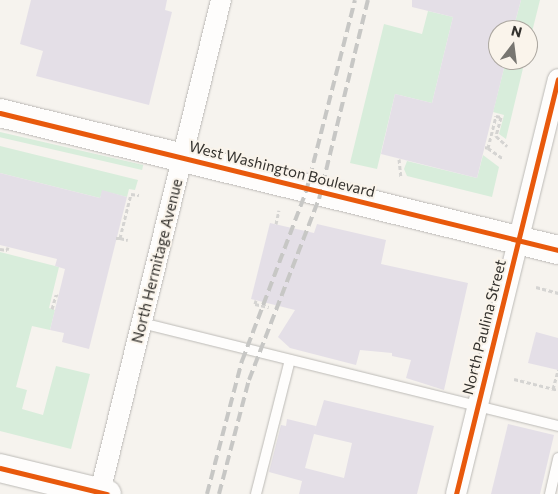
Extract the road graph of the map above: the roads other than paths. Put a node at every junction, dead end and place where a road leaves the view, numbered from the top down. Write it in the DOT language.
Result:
graph roads {
  1 [pos="221,0"];
  2 [pos="558,79"];
  3 [pos="0,113"];
  4 [pos="182,157"];
  5 [pos="518,240"];
  6 [pos="558,250"];
  7 [pos="142,323"];
  8 [pos="290,360"];
  9 [pos="478,406"];
  10 [pos="558,426"];
  11 [pos="558,458"];
  12 [pos="0,468"];
  13 [pos="103,493"];
  14 [pos="256,494"];
  15 [pos="456,494"];
  16 [pos="550,494"];
  1 -- 4 [label="street, North Hermitage Avenue"];
  2 -- 5 [label="street, North Paulina Street"];
  3 -- 4 [label="street, West Washington Boulevard"];
  4 -- 5 [label="street, West Washington Boulevard"];
  4 -- 7 [label="street, North Hermitage Avenue"];
  5 -- 6 [label="street, West Washington Boulevard"];
  5 -- 9 [label="street, North Paulina Street"];
  7 -- 8 [label="lane"];
  7 -- 13 [label="street, North Hermitage Avenue"];
  8 -- 9 [label="lane"];
  8 -- 14 [label="lane"];
  9 -- 10 [label="lane"];
  9 -- 15 [label="street, North Paulina Street"];
  11 -- 16 [label="lane"];
  12 -- 13 [label="street"];
}
